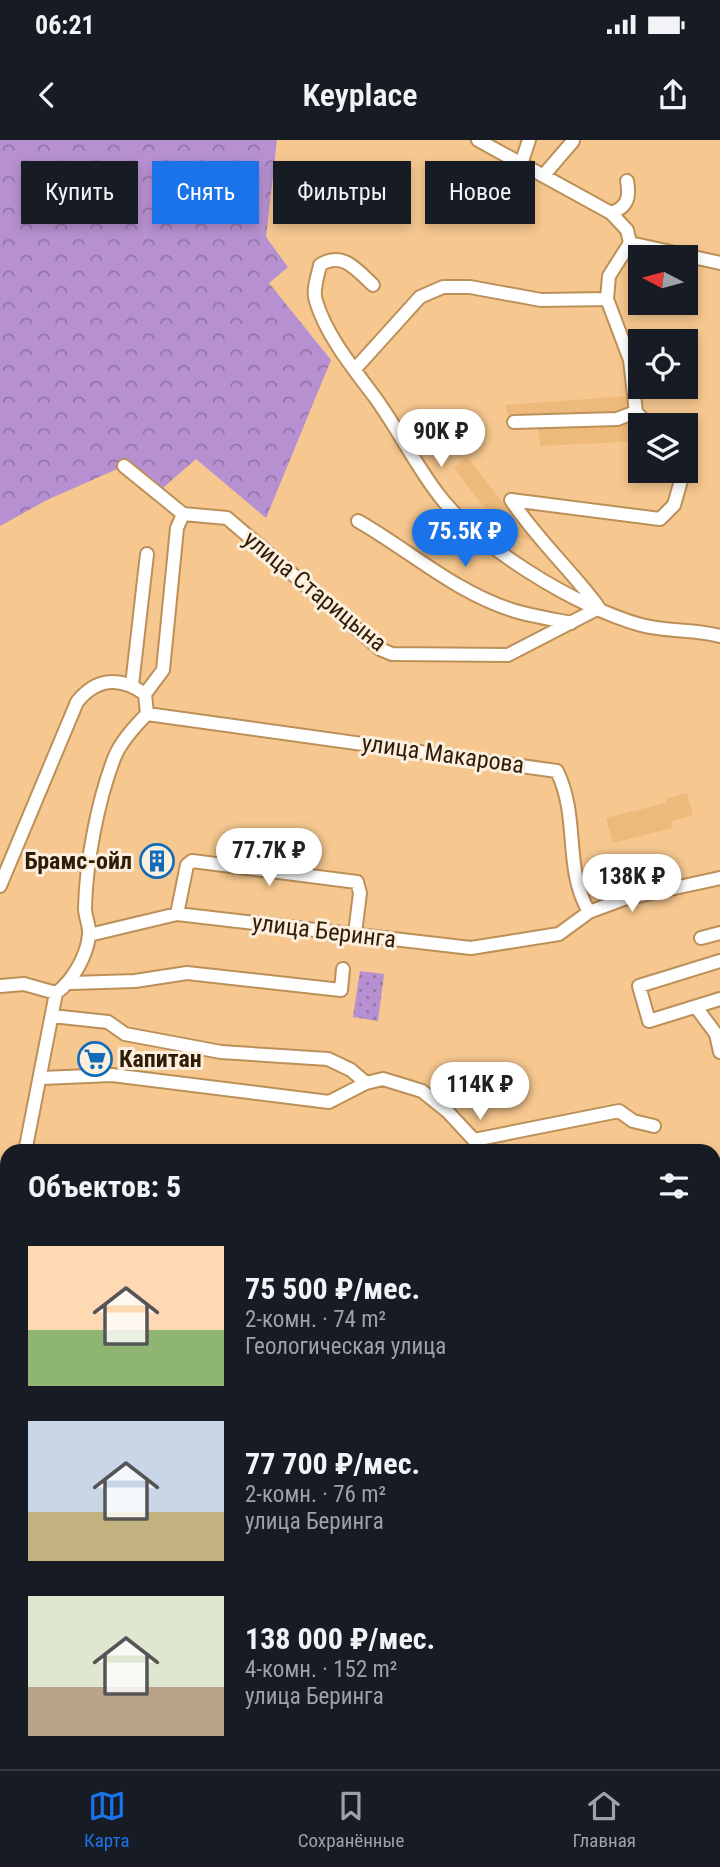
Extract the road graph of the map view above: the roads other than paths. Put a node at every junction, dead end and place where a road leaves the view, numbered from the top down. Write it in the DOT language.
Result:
graph roads {
  1 [pos="478,140"];
  2 [pos="529,140"];
  3 [pos="573,141"];
  4 [pos="516,161"];
  5 [pos="522,161"];
  6 [pos="535,172"];
  7 [pos="543,176"];
  8 [pos="627,181"];
  9 [pos="611,213"];
  10 [pos="630,243"];
  11 [pos="720,263"];
  12 [pos="373,285"];
  13 [pos="607,299"];
  14 [pos="355,369"];
  15 [pos="636,412"];
  16 [pos="514,422"];
  17 [pos="124,466"];
  18 [pos="680,483"];
  19 [pos="183,514"];
  20 [pos="358,521"];
  21 [pos="147,554"];
  22 [pos="599,608"];
  23 [pos="571,623"];
  24 [pos="720,636"];
  25 [pos="132,685"];
  26 [pos="145,694"];
  27 [pos="147,714"];
  28 [pos="720,878"];
  29 [pos="0,886"];
  30 [pos="589,912"];
  31 [pos="177,914"];
  32 [pos="355,933"];
  33 [pos="720,933"];
  34 [pos="89,935"];
  35 [pos="701,938"];
  36 [pos="720,961"];
  37 [pos="343,969"];
  38 [pos="71,983"];
  39 [pos="0,986"];
  40 [pos="56,993"];
  41 [pos="720,999"];
  42 [pos="696,1007"];
  43 [pos="52,1016"];
  44 [pos="720,1052"];
  45 [pos="42,1078"];
  46 [pos="366,1083"];
  47 [pos="654,1126"];
  48 [pos="27,1144"];
  1 -- 4 [label="street"];
  2 -- 5 [label="street"];
  3 -- 7 [label="street"];
  6 -- 7 [label="street"];
  7 -- 9 [label="street"];
  8 -- 9 [label="street"];
  9 -- 10 [label="street"];
  10 -- 11 [label="street"];
  10 -- 13 [label="street"];
  12 -- 14 [label="street"];
  13 -- 14 [label="street"];
  13 -- 15 [label="street"];
  14 -- 22 [label="street"];
  15 -- 16 [label="street"];
  17 -- 19 [label="street"];
  18 -- 22 [label="street"];
  19 -- 23 [label="street, улица Старицына"];
  19 -- 26 [label="street"];
  20 -- 23 [label="street"];
  21 -- 25 [label="street"];
  22 -- 23 [label="street, улица Старицына"];
  22 -- 24 [label="street"];
  25 -- 26 [label="street"];
  25 -- 29 [label="street"];
  26 -- 27 [label="street"];
  27 -- 30 [label="street, улица Макарова"];
  27 -- 34 [label="street"];
  28 -- 30 [label="street"];
  30 -- 32 [label="street, улица Беринга"];
  31 -- 32 [label="street, улица Беринга"];
  31 -- 32 [label="street"];
  31 -- 34 [label="street, улица Беринга"];
  33 -- 35 [label="street"];
  34 -- 38 [label="street"];
  36 -- 42 [label="street"];
  37 -- 38 [label="street"];
  38 -- 40 [label="street"];
  39 -- 40 [label="street"];
  40 -- 43 [label="street"];
  41 -- 42 [label="street"];
  42 -- 44 [label="street"];
  43 -- 45 [label="street"];
  43 -- 46 [label="street"];
  45 -- 46 [label="street"];
  45 -- 48 [label="street"];
  46 -- 47 [label="street"];
}
